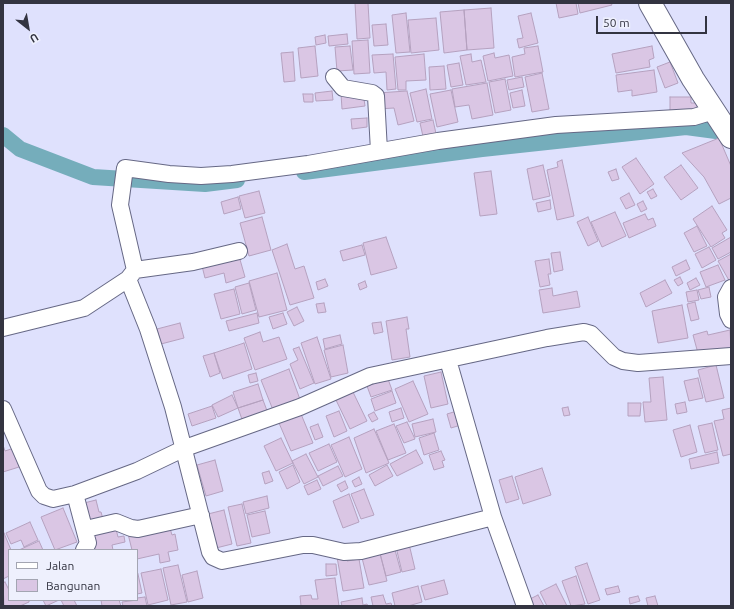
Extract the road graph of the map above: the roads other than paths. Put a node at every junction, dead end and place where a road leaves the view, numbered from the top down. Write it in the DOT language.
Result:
graph roads {
  1 [pos="650,3"];
  2 [pos="334,77"];
  3 [pos="722,123"];
  4 [pos="379,151"];
  5 [pos="239,251"];
  6 [pos="131,274"];
  7 [pos="731,288"];
  8 [pos="731,320"];
  9 [pos="3,328"];
  10 [pos="731,356"];
  11 [pos="448,360"];
  12 [pos="3,409"];
  13 [pos="185,448"];
  14 [pos="75,494"];
  15 [pos="201,515"];
  16 [pos="493,517"];
  17 [pos="86,529"];
  18 [pos="85,549"];
  19 [pos="525,606"];
  1 -- 3 [label="main road"];
  2 -- 4 [label="street"];
  3 -- 4 [label="street"];
  4 -- 6 [label="street"];
  5 -- 6 [label="street"];
  6 -- 9 [label="street"];
  6 -- 13 [label="street"];
  7 -- 8 [label="street"];
  10 -- 11 [label="street"];
  11 -- 13 [label="street"];
  11 -- 16 [label="street"];
  12 -- 14 [label="street"];
  13 -- 14 [label="street"];
  13 -- 15 [label="street"];
  14 -- 17 [label="street"];
  15 -- 16 [label="street"];
  15 -- 17 [label="street"];
  16 -- 19 [label="street"];
  17 -- 18 [label="street"];
}
